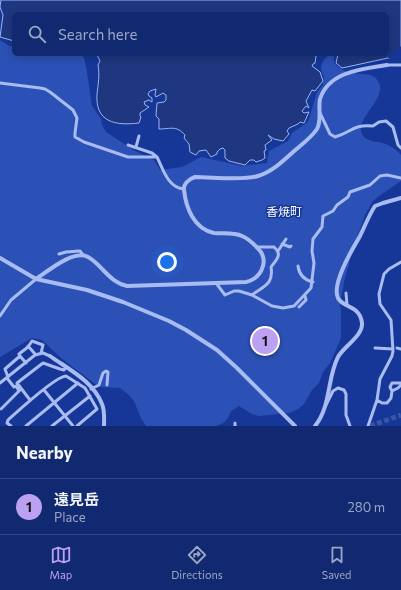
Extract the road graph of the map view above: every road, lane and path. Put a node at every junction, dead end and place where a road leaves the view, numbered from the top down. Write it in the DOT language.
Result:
graph roads {
  1 [pos="387,65"];
  2 [pos="401,65"];
  3 [pos="0,83"];
  4 [pos="319,111"];
  5 [pos="138,136"];
  6 [pos="128,145"];
  7 [pos="136,147"];
  8 [pos="401,148"];
  9 [pos="156,157"];
  10 [pos="401,178"];
  11 [pos="184,189"];
  12 [pos="401,198"];
  13 [pos="286,239"];
  14 [pos="282,244"];
  15 [pos="292,246"];
  16 [pos="257,247"];
  17 [pos="278,251"];
  18 [pos="59,254"];
  19 [pos="83,255"];
  20 [pos="0,258"];
  21 [pos="401,262"];
  22 [pos="298,266"];
  23 [pos="36,279"];
  24 [pos="313,282"];
  25 [pos="216,283"];
  26 [pos="346,293"];
  27 [pos="252,295"];
  28 [pos="305,296"];
  29 [pos="347,305"];
  30 [pos="299,307"];
  31 [pos="0,316"];
  32 [pos="391,325"];
  33 [pos="396,325"];
  34 [pos="28,346"];
  35 [pos="374,348"];
  36 [pos="397,348"];
  37 [pos="393,349"];
  38 [pos="401,349"];
  39 [pos="41,354"];
  40 [pos="36,355"];
  41 [pos="20,356"];
  42 [pos="50,356"];
  43 [pos="13,362"];
  44 [pos="26,363"];
  45 [pos="66,367"];
  46 [pos="18,370"];
  47 [pos="7,378"];
  48 [pos="0,383"];
  49 [pos="78,383"];
  50 [pos="401,384"];
  51 [pos="107,385"];
  52 [pos="91,389"];
  53 [pos="20,390"];
  54 [pos="44,390"];
  55 [pos="392,391"];
  56 [pos="90,396"];
  57 [pos="30,400"];
  58 [pos="377,400"];
  59 [pos="54,403"];
  60 [pos="324,408"];
  61 [pos="1,409"];
  62 [pos="64,416"];
  63 [pos="9,425"];
  64 [pos="26,426"];
  65 [pos="52,426"];
  66 [pos="73,426"];
  67 [pos="77,426"];
  68 [pos="104,426"];
  69 [pos="294,426"];
  70 [pos="315,426"];
  71 [pos="350,426"];
  72 [pos="368,426"];
  1 -- 2 [label="street"];
  1 -- 4 [label="street"];
  3 -- 9 [label="street"];
  4 -- 8 [label="street"];
  4 -- 11 [label="street"];
  5 -- 7 [label="street"];
  6 -- 7 [label="street"];
  7 -- 9 [label="street"];
  9 -- 11 [label="street"];
  10 -- 24 [label="street"];
  11 -- 16 [label="street"];
  12 -- 29 [label="street"];
  13 -- 14 [label="street"];
  14 -- 15 [label="street"];
  14 -- 17 [label="street"];
  16 -- 17 [label="street"];
  16 -- 25 [label="street"];
  17 -- 27 [label="street"];
  18 -- 19 [label="street"];
  19 -- 23 [label="street"];
  19 -- 25 [label="street"];
  20 -- 23 [label="street"];
  21 -- 32 [label="street"];
  22 -- 24 [label="street"];
  23 -- 31 [label="street"];
  23 -- 69 [label="street"];
  24 -- 28 [label="street"];
  25 -- 27 [label="street"];
  26 -- 29 [label="street"];
  27 -- 28 [label="street"];
  28 -- 30 [label="street"];
  29 -- 60 [label="street"];
  32 -- 33 [label="street"];
  32 -- 37 [label="street"];
  34 -- 39 [label="street"];
  34 -- 40 [label="street"];
  34 -- 41 [label="street"];
  35 -- 37 [label="street"];
  36 -- 38 [label="street"];
  37 -- 58 [label="street"];
  39 -- 40 [label="street"];
  39 -- 42 [label="street"];
  40 -- 44 [label="street"];
  41 -- 43 [label="street"];
  41 -- 44 [label="street"];
  42 -- 45 [label="street"];
  43 -- 46 [label="street"];
  43 -- 47 [label="street"];
  44 -- 46 [label="street"];
  45 -- 52 [label="street"];
  45 -- 53 [label="street"];
  46 -- 47 [label="street"];
  47 -- 48 [label="street"];
  47 -- 53 [label="street"];
  49 -- 54 [label="street"];
  49 -- 56 [label="street"];
  49 -- 59 [label="street"];
  50 -- 55 [label="street"];
  50 -- 55 [label="street"];
  51 -- 52 [label="street"];
  52 -- 68 [label="street"];
  53 -- 57 [label="street"];
  53 -- 61 [label="street"];
  54 -- 57 [label="street"];
  54 -- 59 [label="street"];
  55 -- 58 [label="street"];
  56 -- 62 [label="street"];
  56 -- 67 [label="street"];
  57 -- 63 [label="street"];
  58 -- 72 [label="street"];
  59 -- 62 [label="street"];
  59 -- 64 [label="street"];
  60 -- 70 [label="street"];
  60 -- 71 [label="street"];
  62 -- 65 [label="street"];
  62 -- 66 [label="street"];
}
